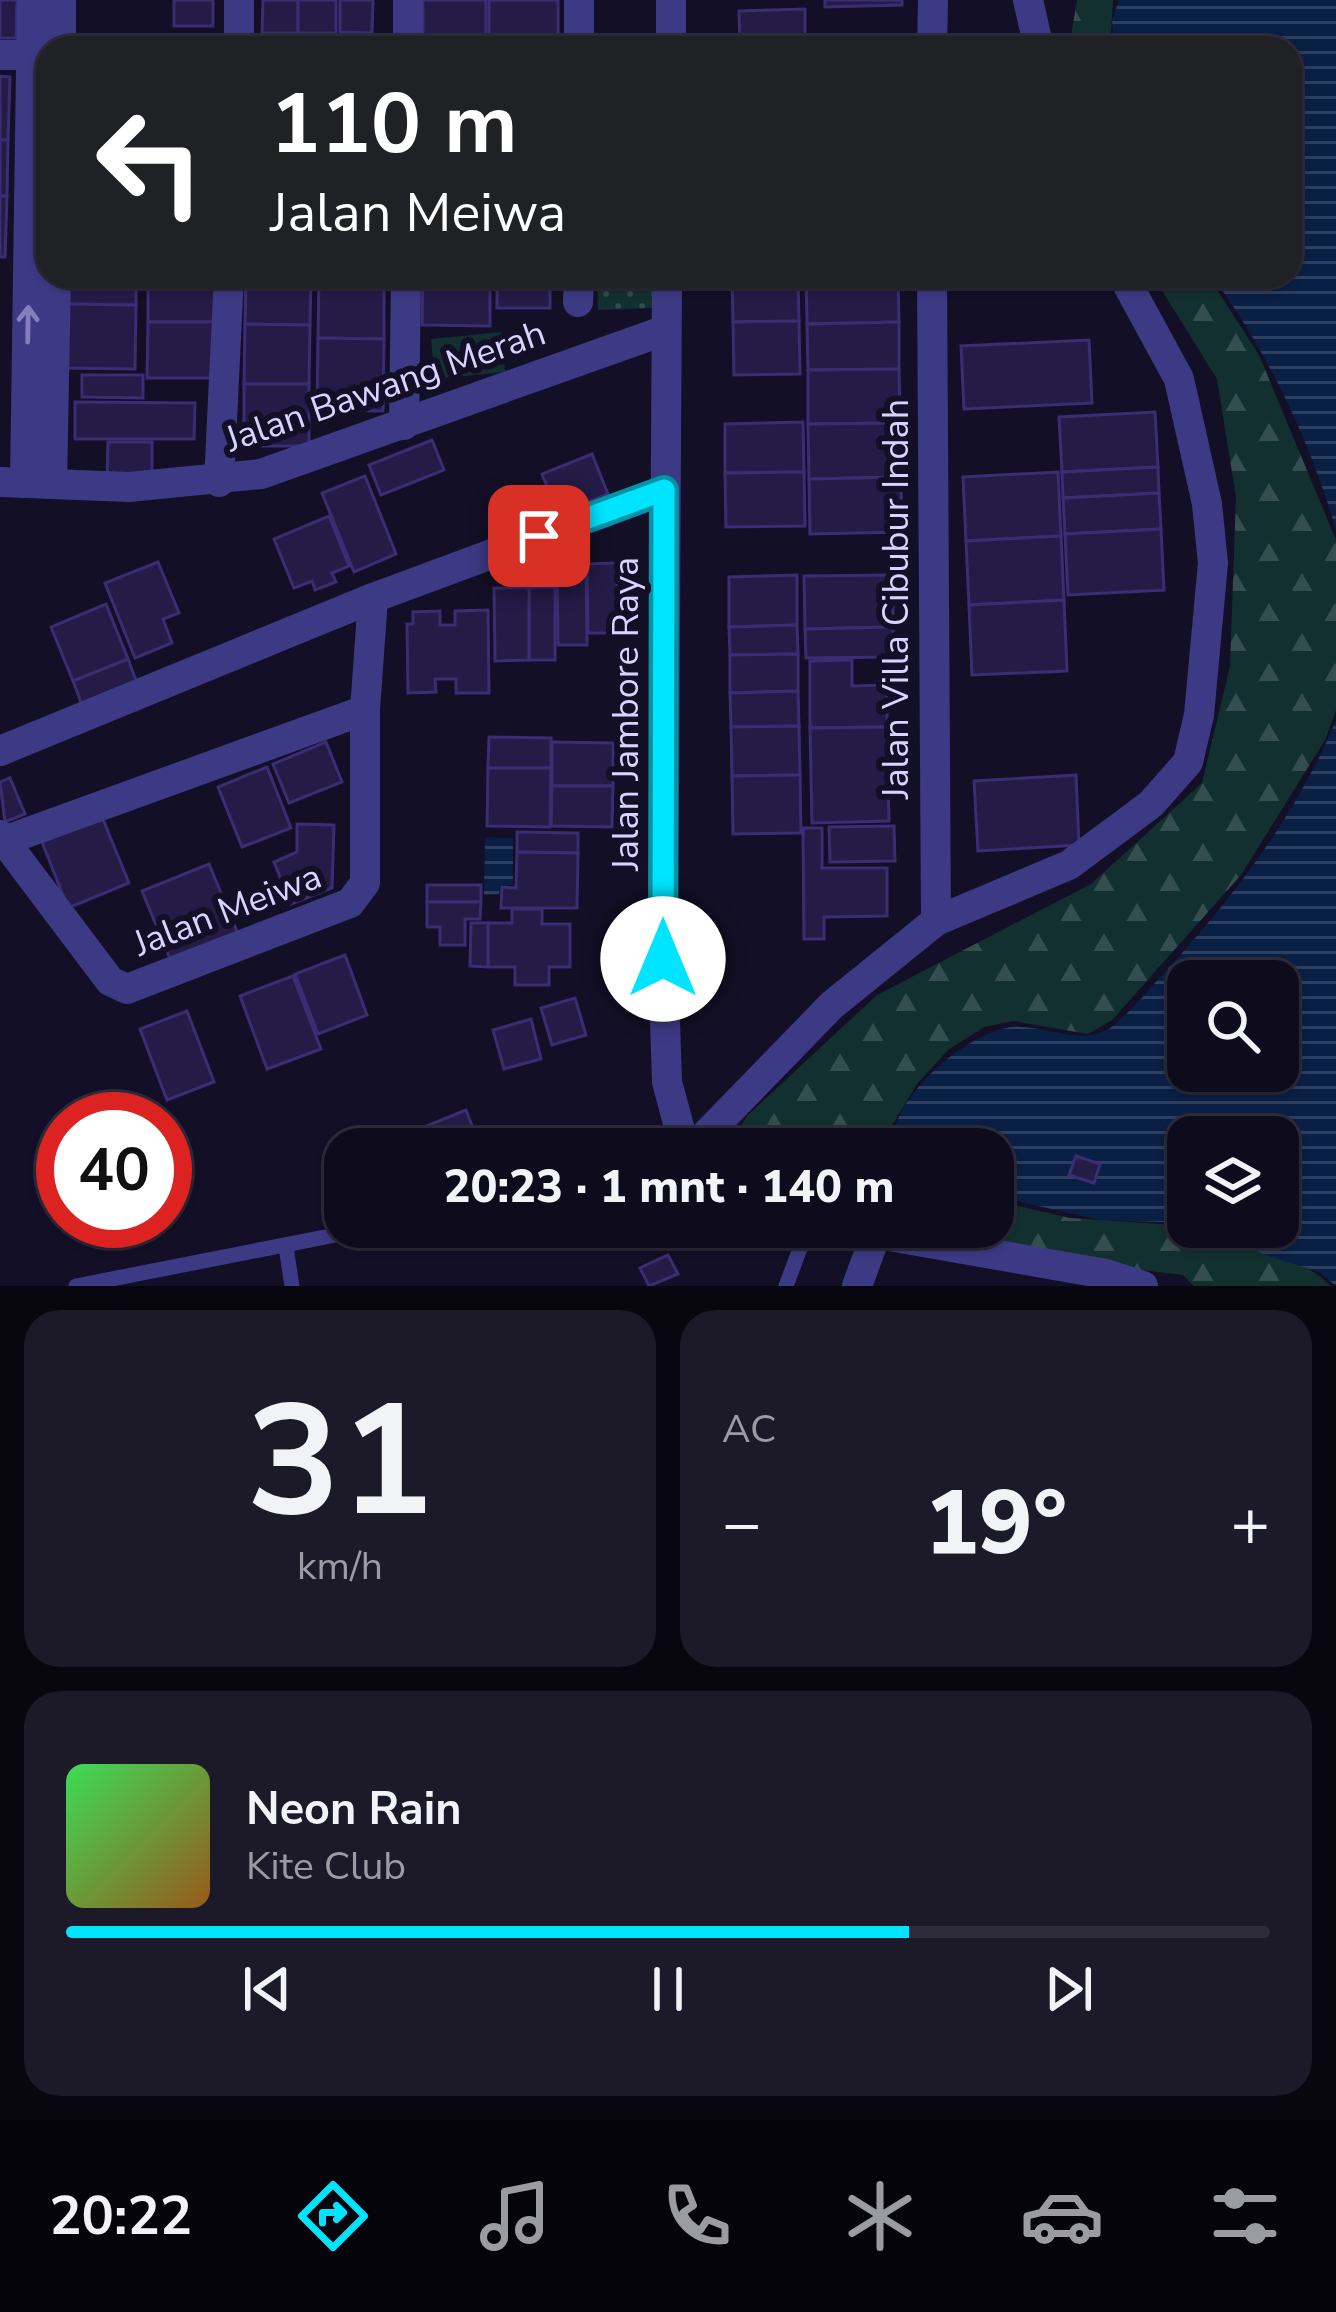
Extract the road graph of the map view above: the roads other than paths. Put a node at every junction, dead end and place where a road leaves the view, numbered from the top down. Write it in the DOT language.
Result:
graph roads {
  1 [pos="32,0"];
  2 [pos="61,0"];
  3 [pos="238,0"];
  4 [pos="408,0"];
  5 [pos="579,0"];
  6 [pos="671,0"];
  7 [pos="933,0"];
  8 [pos="1028,0"];
  9 [pos="43,36"];
  10 [pos="52,36"];
  11 [pos="239,36"];
  12 [pos="408,36"];
  13 [pos="579,36"];
  14 [pos="671,36"];
  15 [pos="932,36"];
  16 [pos="1036,36"];
  17 [pos="36,54"];
  18 [pos="0,55"];
  19 [pos="42,288"];
  20 [pos="54,288"];
  21 [pos="228,288"];
  22 [pos="406,288"];
  23 [pos="667,288"];
  24 [pos="932,288"];
  25 [pos="1130,288"];
  26 [pos="666,330"];
  27 [pos="40,390"];
  28 [pos="404,425"];
  29 [pos="219,482"];
  30 [pos="26,483"];
  31 [pos="664,490"];
  32 [pos="373,598"];
  33 [pos="365,710"];
  34 [pos="0,751"];
  35 [pos="2,838"];
  36 [pos="936,921"];
  37 [pos="679,1128"];
  38 [pos="709,1128"];
  39 [pos="324,1239"];
  40 [pos="286,1247"];
  41 [pos="800,1248"];
  42 [pos="876,1248"];
  43 [pos="954,1248"];
  44 [pos="76,1286"];
  45 [pos="292,1286"];
  46 [pos="786,1286"];
  47 [pos="857,1286"];
  48 [pos="1143,1286"];
  1 -- 9 [label="street, Jalan Bawang Merah"];
  2 -- 10 [label="street, Jalan Bawang Merah"];
  3 -- 11 [label="street"];
  4 -- 12 [label="street"];
  5 -- 13 [label="street"];
  6 -- 14 [label="street"];
  7 -- 15 [label="street"];
  8 -- 16 [label="street"];
  17 -- 18 [label="street"];
  27 -- 19 [label="street, Jalan Bawang Merah, one-way"];
  20 -- 27 [label="street, Jalan Bawang Merah"];
  21 -- 29 [label="street"];
  22 -- 28 [label="street"];
  23 -- 26 [label="street, Jalan Jambore Raya"];
  24 -- 36 [label="street, Jalan Villa Cibubur Indah"];
  25 -- 36 [label="street"];
  26 -- 28 [label="street, Jalan Bawang Merah"];
  26 -- 31 [label="street, Jalan Jambore Raya"];
  27 -- 30 [label="street, Jalan Bawang Merah"];
  28 -- 29 [label="street, Jalan Bawang Merah"];
  29 -- 30 [label="street, Jalan Bawang Merah"];
  31 -- 32 [label="street"];
  31 -- 37 [label="street, Jalan Jambore Raya"];
  32 -- 33 [label="street, Jalan Meiwa"];
  32 -- 34 [label="street"];
  33 -- 35 [label="street, Jalan Meiwa"];
  33 -- 35 [label="street, Jalan Meiwa"];
  36 -- 38 [label="street"];
  39 -- 40 [label="lane"];
  40 -- 44 [label="lane"];
  40 -- 45 [label="lane"];
  41 -- 46 [label="lane"];
  42 -- 47 [label="street"];
  43 -- 48 [label="street"];
}
